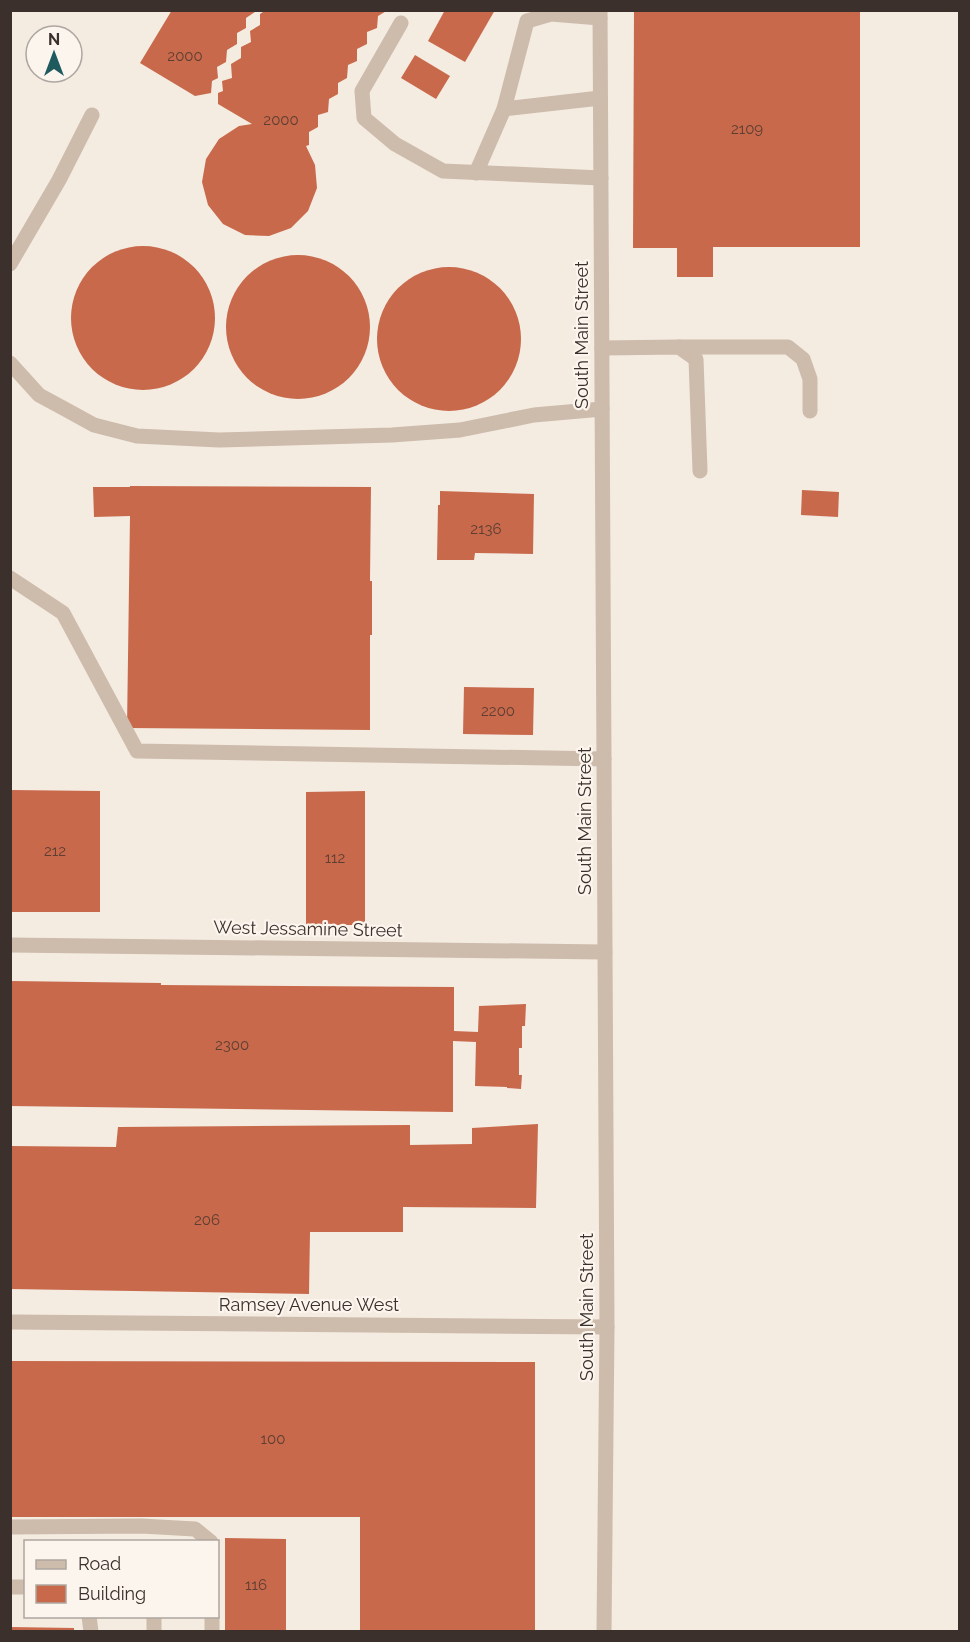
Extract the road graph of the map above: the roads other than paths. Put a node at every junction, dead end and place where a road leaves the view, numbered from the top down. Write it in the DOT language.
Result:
graph roads {
  1 [pos="600,14"];
  2 [pos="401,23"];
  3 [pos="600,98"];
  4 [pos="504,109"];
  5 [pos="92,115"];
  6 [pos="476,173"];
  7 [pos="601,178"];
  8 [pos="10,264"];
  9 [pos="679,347"];
  10 [pos="602,348"];
  11 [pos="10,363"];
  12 [pos="602,409"];
  13 [pos="810,411"];
  14 [pos="700,471"];
  15 [pos="10,578"];
  16 [pos="604,759"];
  17 [pos="10,945"];
  18 [pos="606,952"];
  19 [pos="10,1322"];
  20 [pos="607,1327"];
  21 [pos="10,1527"];
  22 [pos="154,1534"];
  23 [pos="209,1540"];
  24 [pos="604,1632"];
  1 -- 3 [label="street, South Main Street"];
  1 -- 4 [label="street"];
  2 -- 6 [label="street"];
  3 -- 4 [label="street"];
  3 -- 7 [label="street, South Main Street"];
  4 -- 6 [label="street"];
  5 -- 8 [label="street"];
  6 -- 7 [label="street"];
  7 -- 10 [label="street, South Main Street"];
  9 -- 10 [label="street"];
  9 -- 13 [label="street"];
  9 -- 14 [label="street"];
  10 -- 12 [label="street, South Main Street"];
  11 -- 12 [label="street"];
  12 -- 16 [label="street, South Main Street"];
  15 -- 16 [label="street"];
  16 -- 18 [label="street, South Main Street"];
  17 -- 18 [label="street, West Jessamine Street"];
  18 -- 20 [label="street, South Main Street"];
  19 -- 20 [label="street, Ramsey Avenue West"];
  20 -- 24 [label="street, South Main Street"];
  21 -- 22 [label="street"];
  22 -- 23 [label="street"];
}
